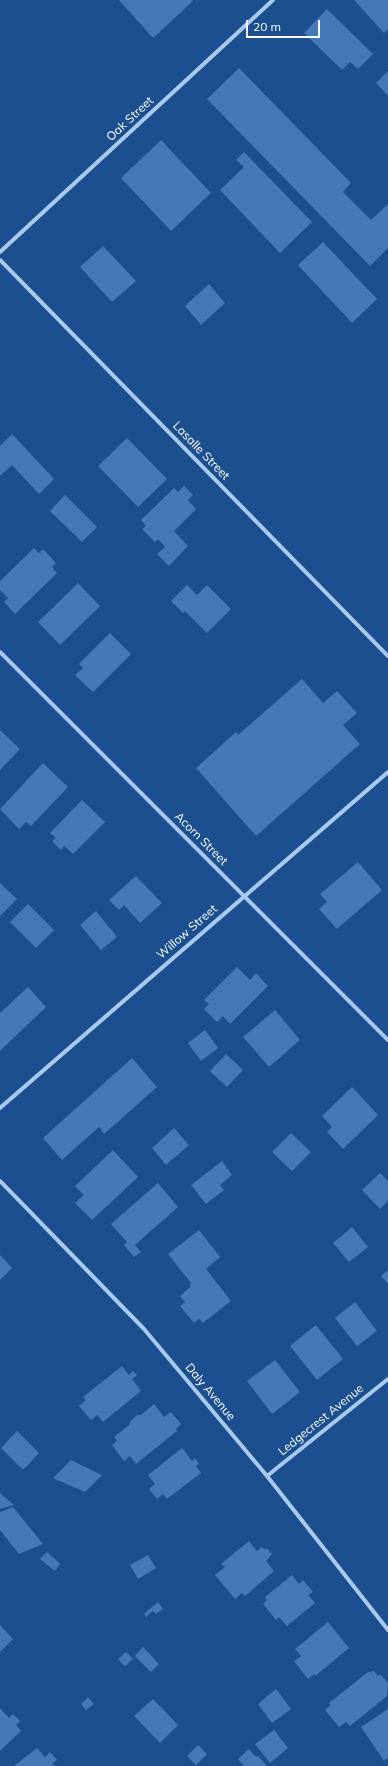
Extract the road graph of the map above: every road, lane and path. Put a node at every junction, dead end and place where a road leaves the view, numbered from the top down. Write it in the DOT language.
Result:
graph roads {
  1 [pos="273,0"];
  2 [pos="0,252"];
  3 [pos="0,260"];
  4 [pos="0,652"];
  5 [pos="388,656"];
  6 [pos="388,772"];
  7 [pos="244,896"];
  8 [pos="388,1040"];
  9 [pos="0,1108"];
  10 [pos="0,1181"];
  11 [pos="388,1379"];
  12 [pos="267,1476"];
  13 [pos="388,1630"];
  1 -- 2 [label="street, Oak Street"];
  3 -- 5 [label="street, Lasalle Street"];
  4 -- 7 [label="street, Acorn Street"];
  6 -- 7 [label="street, Willow Street"];
  7 -- 8 [label="street, Acorn Street"];
  7 -- 9 [label="street, Willow Street"];
  10 -- 12 [label="street, Daly Avenue"];
  11 -- 12 [label="street, Ledgecrest Avenue"];
  12 -- 13 [label="street, Daly Avenue"];
}
